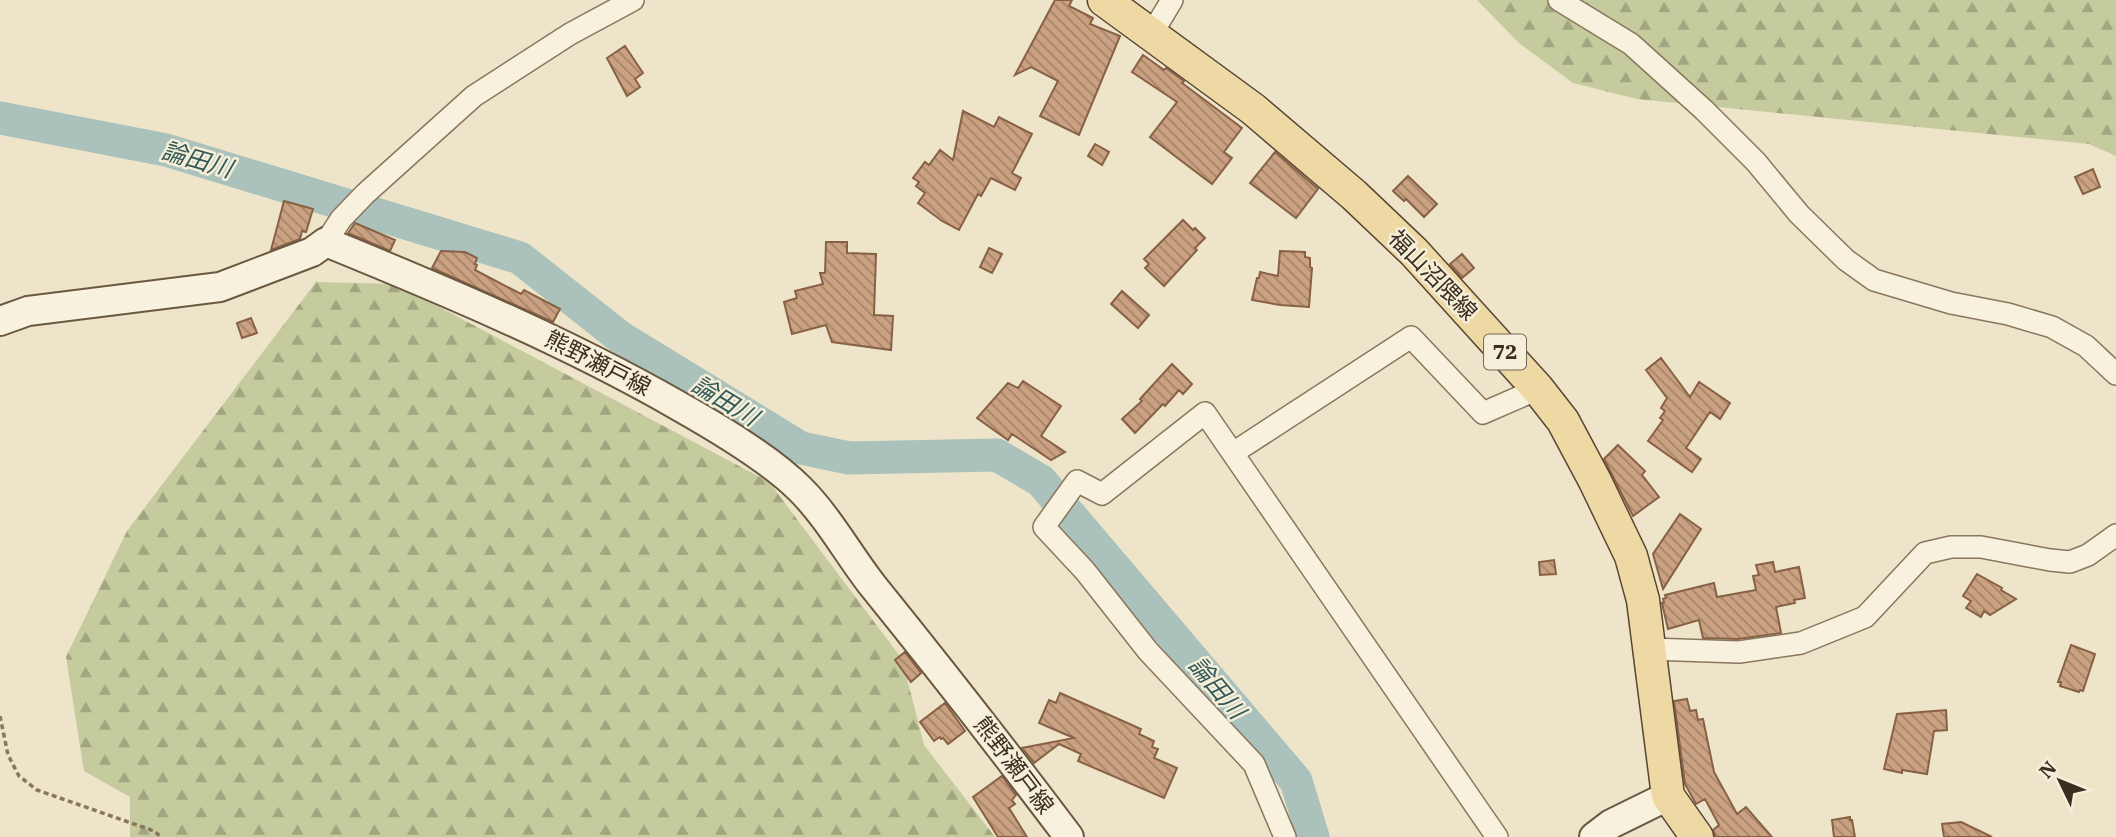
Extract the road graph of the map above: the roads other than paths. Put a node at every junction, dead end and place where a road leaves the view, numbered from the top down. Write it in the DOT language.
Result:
graph roads {
  1 [pos="633,0"];
  2 [pos="1104,0"];
  3 [pos="1172,0"];
  4 [pos="1559,0"];
  5 [pos="1151,35"];
  6 [pos="334,230"];
  7 [pos="0,321"];
  8 [pos="2116,374"];
  9 [pos="1538,389"];
  10 [pos="1233,453"];
  11 [pos="2116,535"];
  12 [pos="1649,649"];
  13 [pos="1668,796"];
  14 [pos="1069,837"];
  15 [pos="1285,837"];
  16 [pos="1497,837"];
  17 [pos="1594,837"];
  18 [pos="1698,837"];
  1 -- 6 [label="street"];
  2 -- 5 [label="main road, 福山沼隈線 / 72"];
  3 -- 5 [label="street"];
  4 -- 8 [label="street"];
  5 -- 9 [label="main road, 福山沼隈線 / 72"];
  6 -- 7 [label="main road"];
  6 -- 14 [label="main road, 熊野瀬戸線"];
  9 -- 10 [label="street"];
  9 -- 12 [label="main road, 福山沼隈線 / 72"];
  10 -- 15 [label="street"];
  10 -- 16 [label="street"];
  11 -- 12 [label="street"];
  12 -- 13 [label="main road, 福山沼隈線 / 72"];
  13 -- 17 [label="main road"];
  13 -- 18 [label="main road, 福山沼隈線 / 72"];
}
